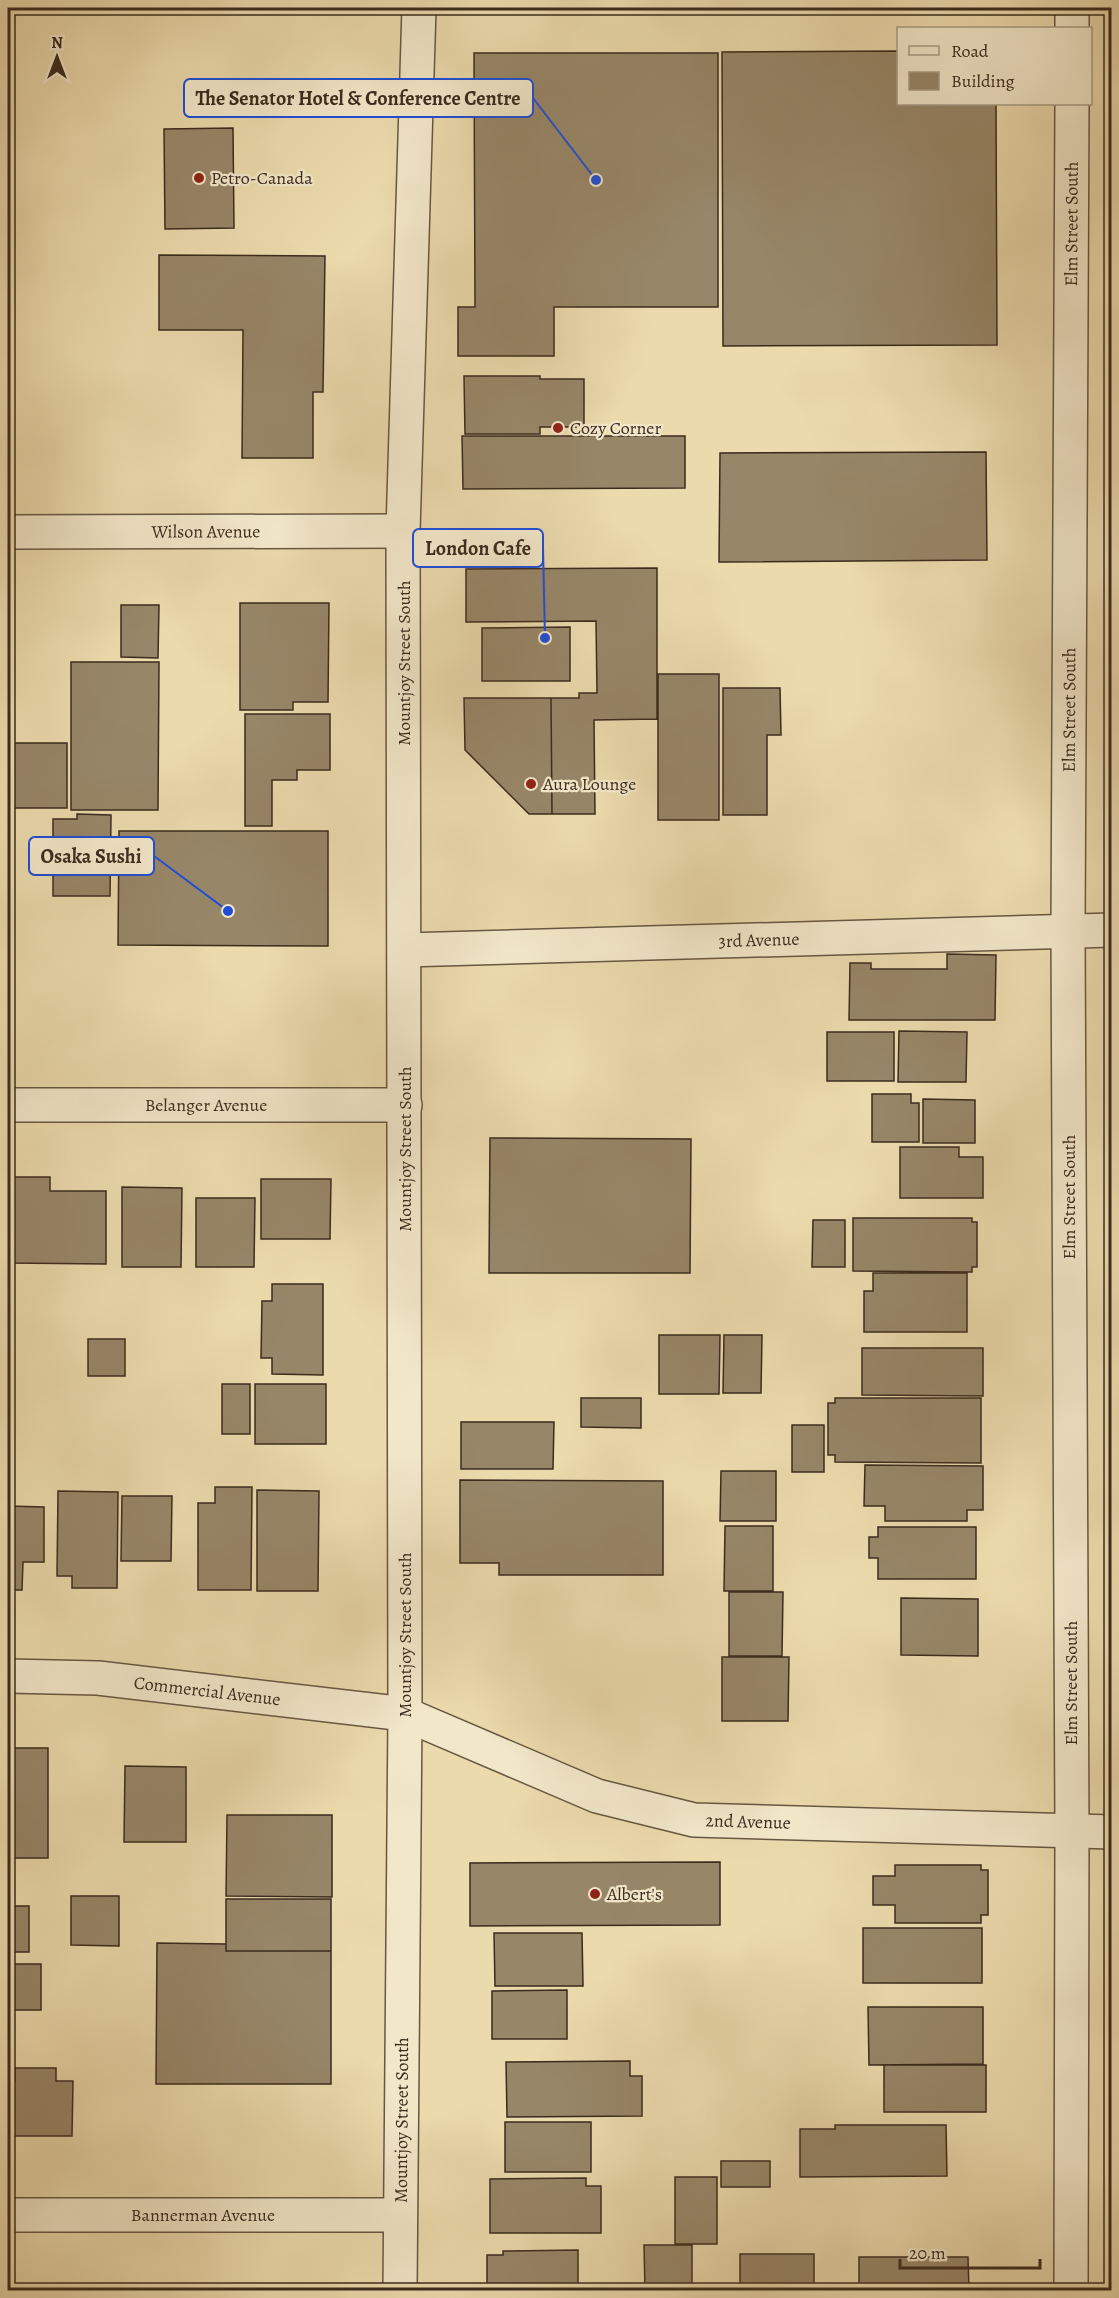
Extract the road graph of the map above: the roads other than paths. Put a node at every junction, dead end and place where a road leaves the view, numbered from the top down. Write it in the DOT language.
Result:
graph roads {
  1 [pos="419,8"];
  2 [pos="1072,8"];
  3 [pos="1072,27"];
  4 [pos="1072,105"];
  5 [pos="403,531"];
  6 [pos="8,532"];
  7 [pos="1112,930"];
  8 [pos="1068,931"];
  9 [pos="405,950"];
  10 [pos="8,1105"];
  11 [pos="405,1106"];
  12 [pos="8,1676"];
  13 [pos="405,1714"];
  14 [pos="1072,1832"];
  15 [pos="1112,1832"];
  16 [pos="8,2215"];
  17 [pos="399,2215"];
  18 [pos="400,2290"];
  19 [pos="1071,2290"];
  1 -- 5 [label="street, Mountjoy Street South"];
  2 -- 3 [label="street"];
  4 -- 8 [label="street, Elm Street South"];
  5 -- 6 [label="street, Wilson Avenue"];
  5 -- 9 [label="street, Mountjoy Street South"];
  7 -- 8 [label="street, 3rd Avenue"];
  8 -- 9 [label="street, 3rd Avenue"];
  8 -- 14 [label="street, Elm Street South"];
  9 -- 11 [label="street, Mountjoy Street South"];
  10 -- 11 [label="street, Belanger Avenue"];
  11 -- 13 [label="street, Mountjoy Street South"];
  12 -- 13 [label="street, Commercial Avenue"];
  13 -- 14 [label="street, 2nd Avenue"];
  13 -- 17 [label="street, Mountjoy Street South"];
  14 -- 15 [label="street, 2nd Avenue"];
  14 -- 19 [label="street, Elm Street South"];
  16 -- 17 [label="street, Bannerman Avenue"];
  17 -- 18 [label="street, Mountjoy Street South"];
}
